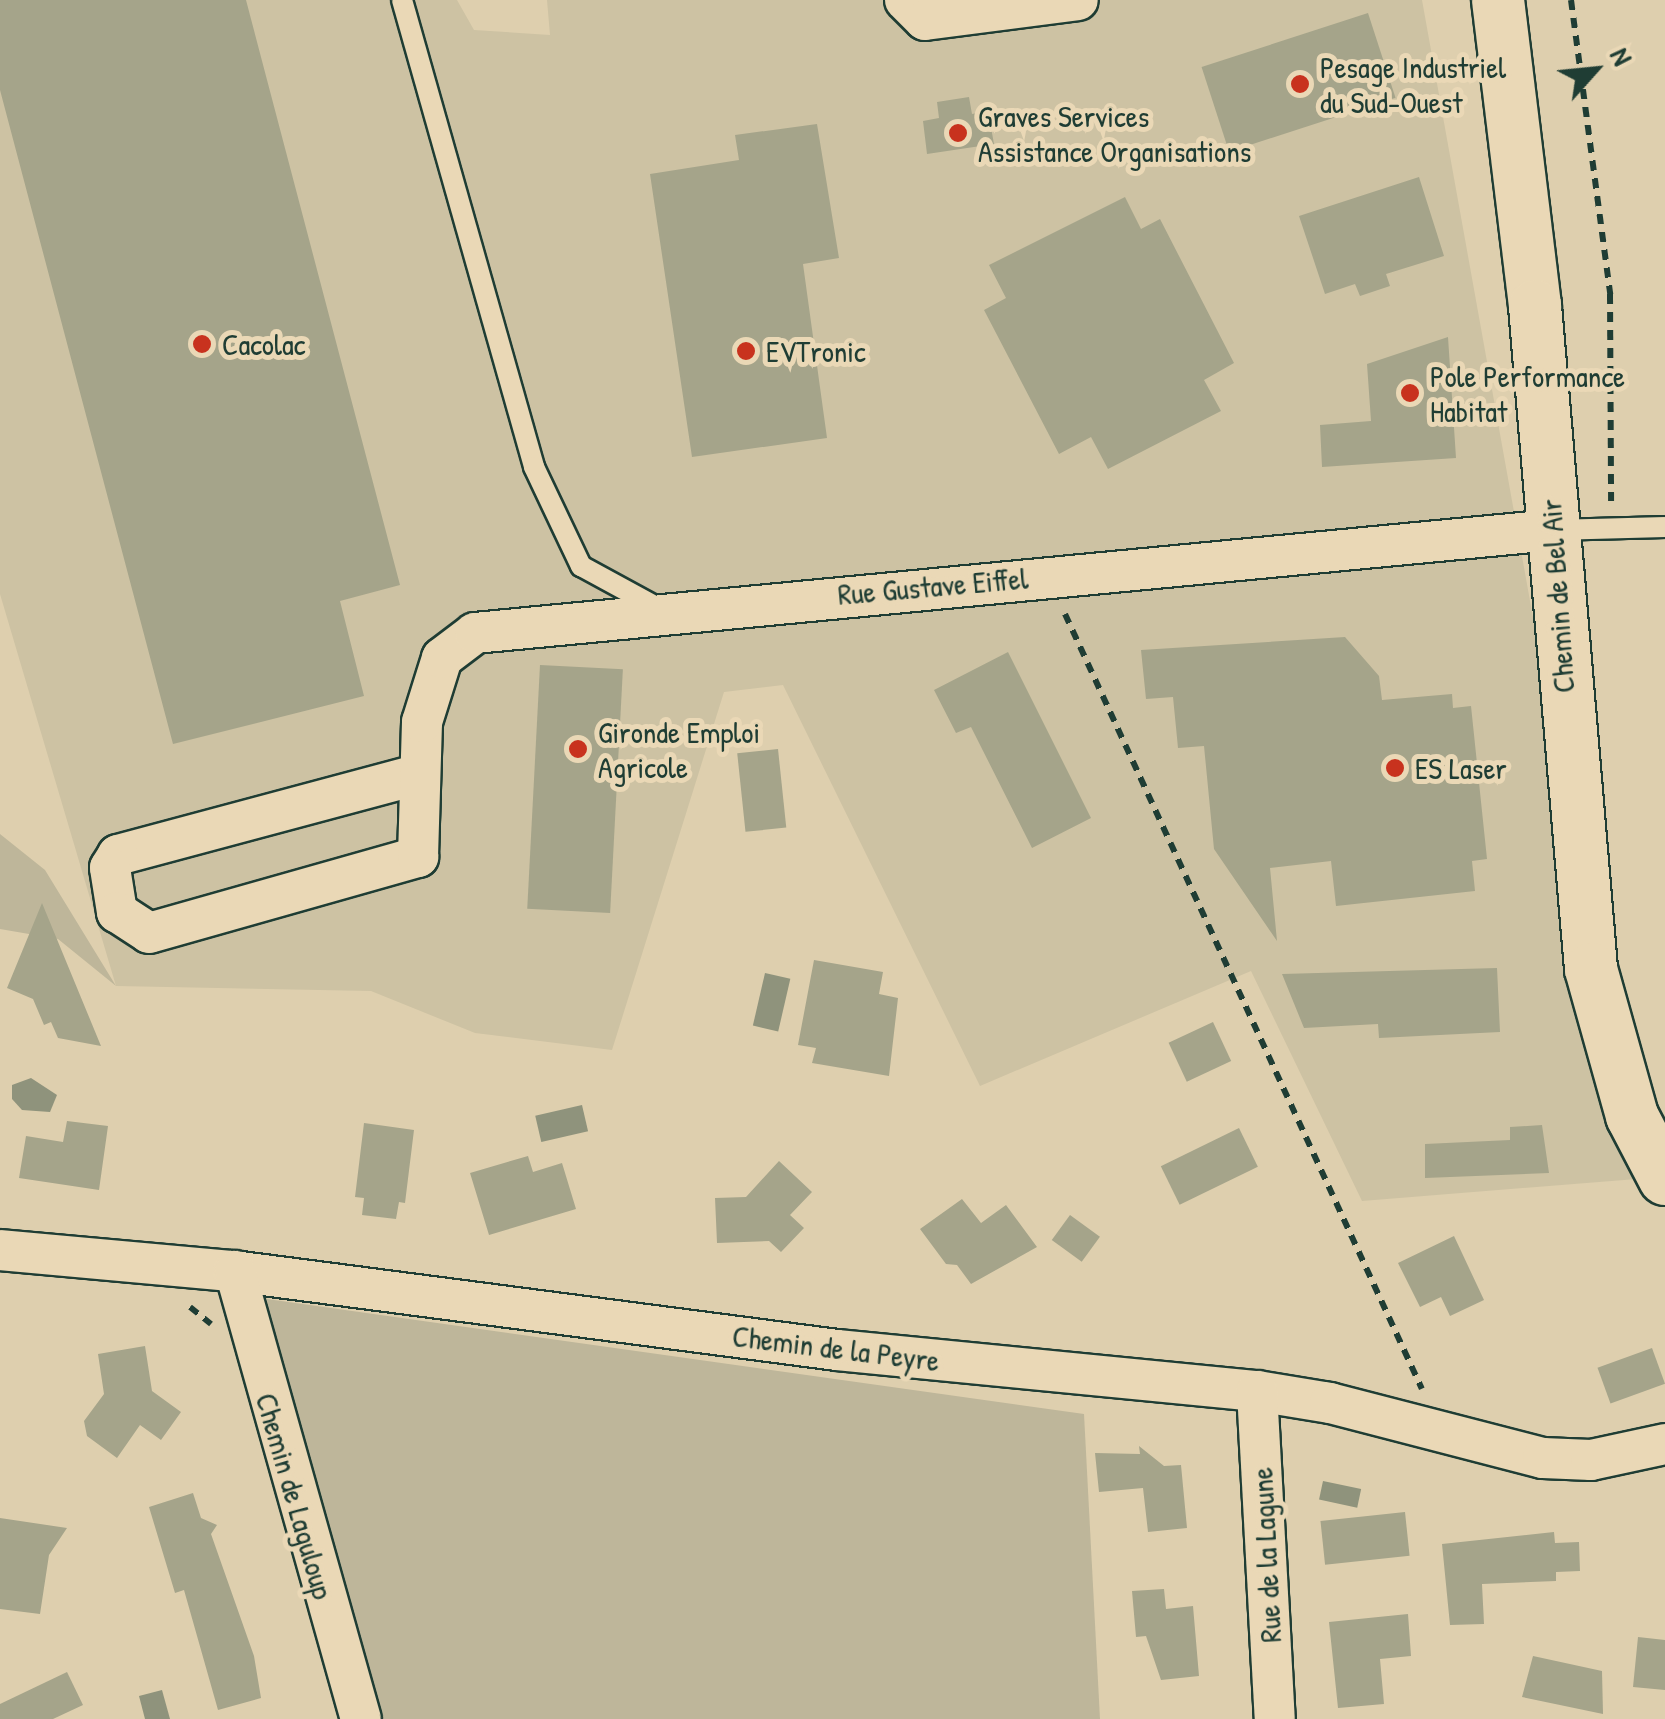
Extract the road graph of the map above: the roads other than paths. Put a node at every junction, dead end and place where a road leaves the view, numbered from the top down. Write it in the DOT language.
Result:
graph roads {
  1 [pos="402,0"];
  2 [pos="905,0"];
  3 [pos="1078,0"];
  4 [pos="1498,0"];
  5 [pos="1665,527"];
  6 [pos="1552,530"];
  7 [pos="662,610"];
  8 [pos="420,774"];
  9 [pos="1665,1179"];
  10 [pos="0,1250"];
  11 [pos="235,1271"];
  12 [pos="1257,1391"];
  13 [pos="1665,1444"];
  14 [pos="361,1719"];
  15 [pos="1275,1719"];
  1 -- 7 [label="lane"];
  2 -- 3 [label="street"];
  4 -- 6 [label="street, Chemin de Bel Air"];
  5 -- 6 [label="lane"];
  6 -- 7 [label="street, Rue Gustave Eiffel"];
  6 -- 9 [label="street, Chemin de Bel Air"];
  7 -- 8 [label="street, Rue Gustave Eiffel"];
  8 -- 8 [label="street, Rue Gustave Eiffel"];
  10 -- 11 [label="street, Chemin de la Peyre"];
  11 -- 12 [label="street, Chemin de la Peyre"];
  11 -- 14 [label="street, Chemin de Laguloup"];
  12 -- 13 [label="street, Chemin de la Peyre"];
  12 -- 15 [label="street, Rue de la Lagune"];
}
